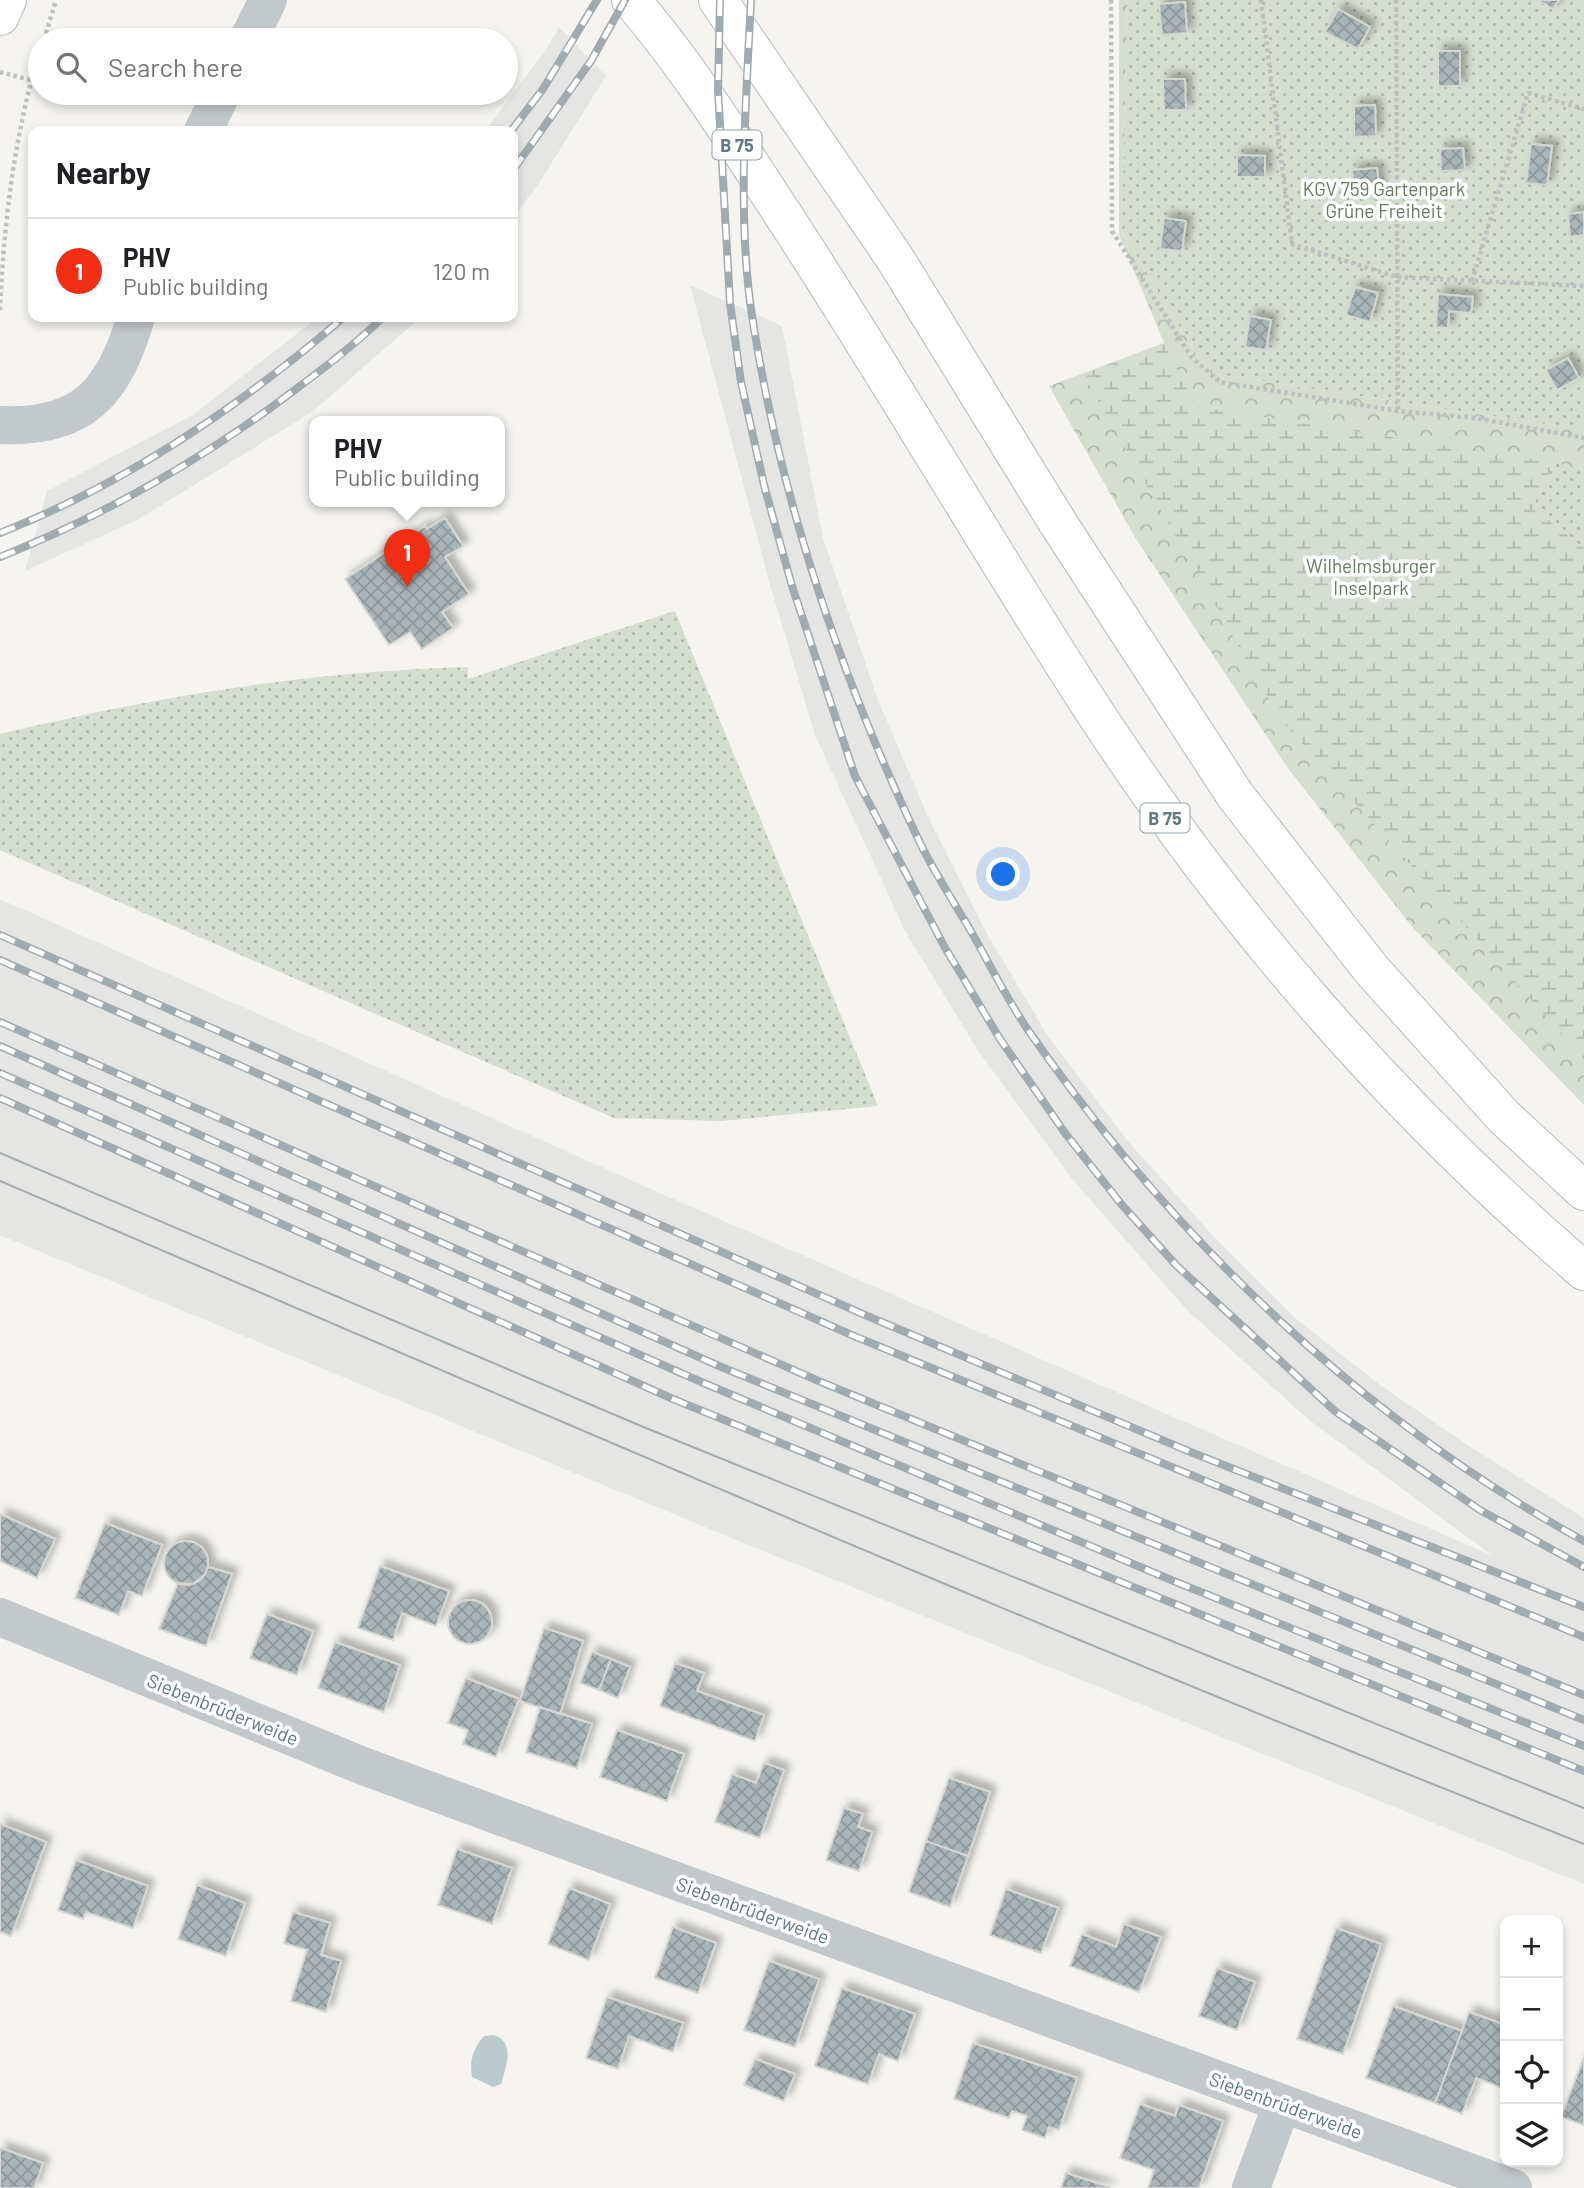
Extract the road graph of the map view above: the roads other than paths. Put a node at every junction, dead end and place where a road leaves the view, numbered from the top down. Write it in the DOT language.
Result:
graph roads {
  1 [pos="7,0"];
  2 [pos="268,0"];
  3 [pos="631,0"];
  4 [pos="718,0"];
  5 [pos="0,16"];
  6 [pos="254,28"];
  7 [pos="216,105"];
  8 [pos="206,126"];
  9 [pos="135,322"];
  10 [pos="0,425"];
  11 [pos="1584,1191"];
  12 [pos="1584,1272"];
  13 [pos="0,1617"];
  14 [pos="1282,2104"];
  15 [pos="1251,2188"];
  16 [pos="1513,2188"];
  1 -- 5 [label="main road"];
  2 -- 6 [label="street"];
  3 -- 12 [label="main road, B 75"];
  4 -- 11 [label="main road"];
  7 -- 8 [label="street"];
  9 -- 10 [label="street"];
  13 -- 14 [label="street, Siebenbrüderweide"];
  14 -- 15 [label="street"];
  14 -- 16 [label="street, Siebenbrüderweide"];
}
